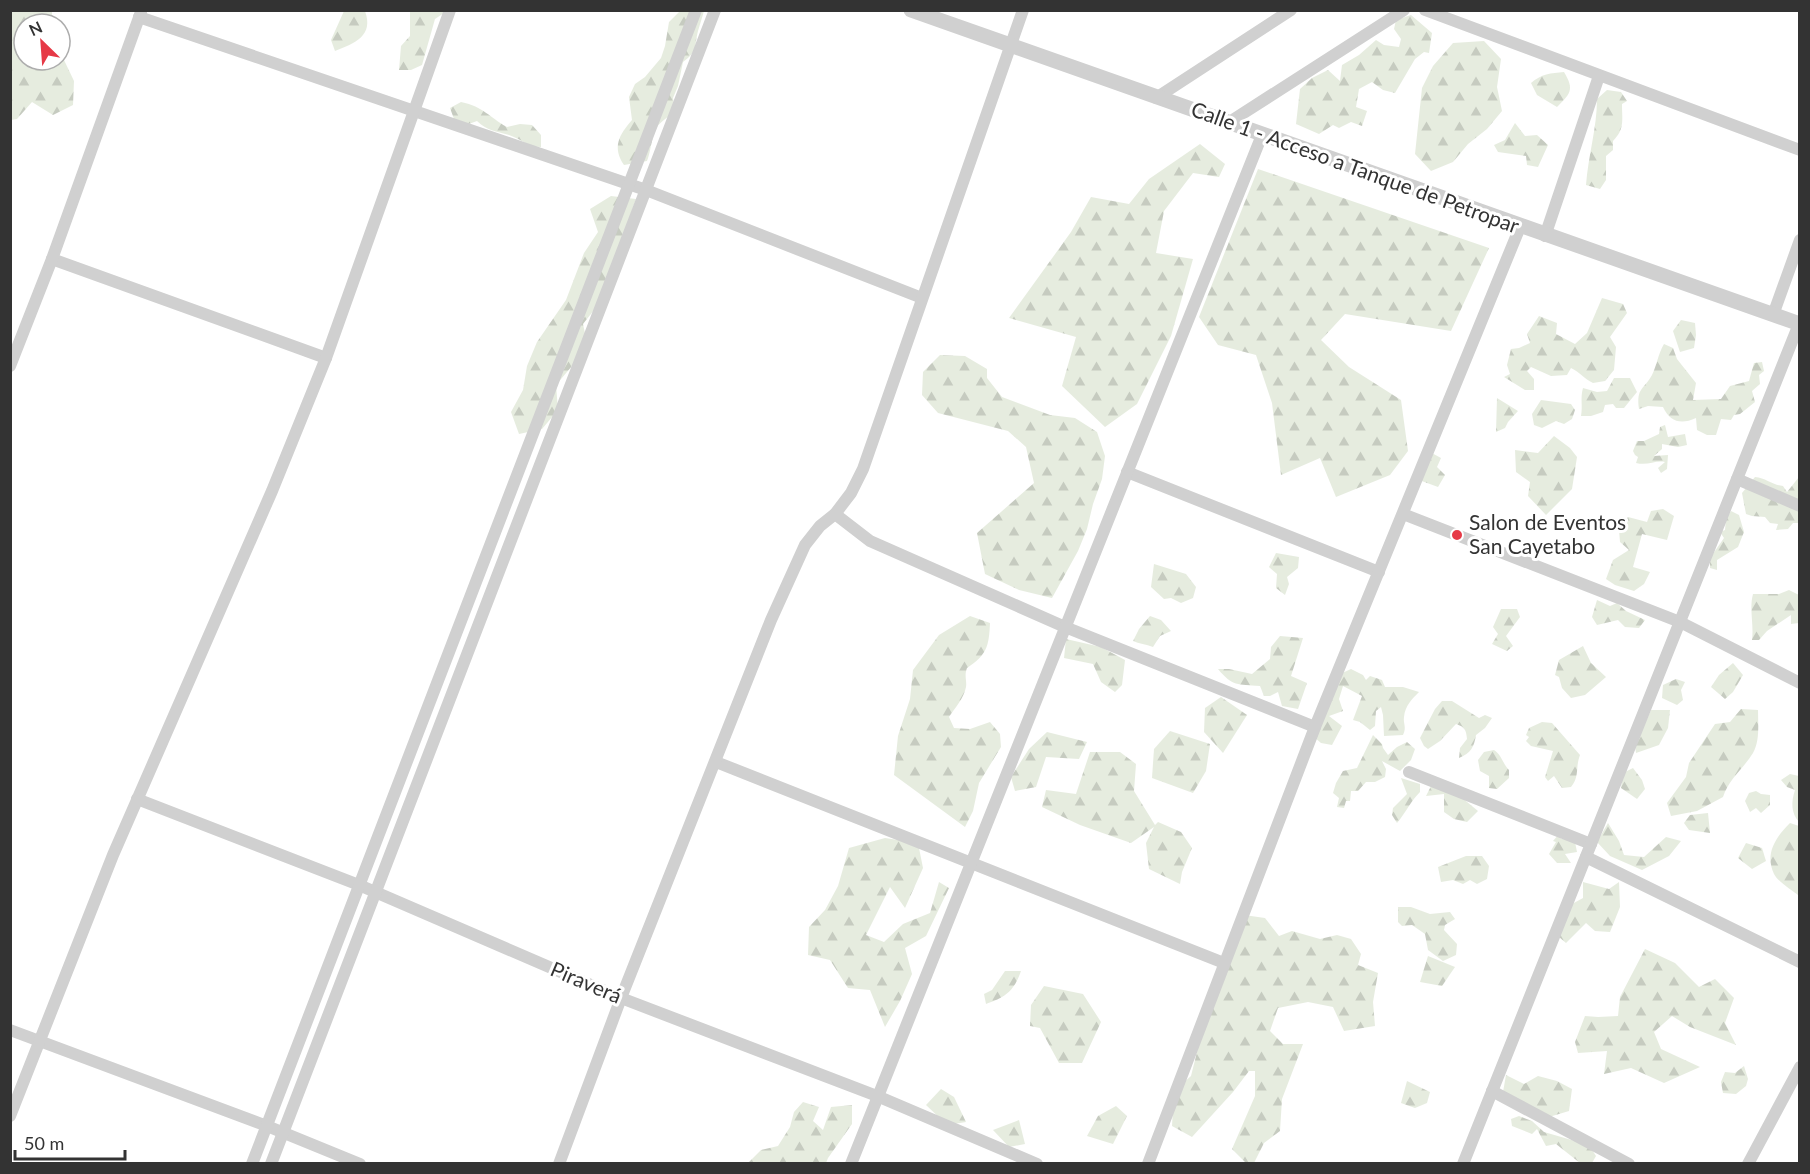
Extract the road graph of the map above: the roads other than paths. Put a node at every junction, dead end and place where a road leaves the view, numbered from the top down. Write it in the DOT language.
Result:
graph roads {
  1 [pos="450,10"];
  2 [pos="696,10"];
  3 [pos="715,10"];
  4 [pos="911,10"];
  5 [pos="1023,10"];
  6 [pos="1291,10"];
  7 [pos="1404,10"];
  8 [pos="1425,10"];
  9 [pos="140,14"];
  10 [pos="1011,46"];
  11 [pos="1599,76"];
  12 [pos="1156,98"];
  13 [pos="415,110"];
  14 [pos="1228,123"];
  15 [pos="1262,135"];
  16 [pos="1800,150"];
  17 [pos="628,186"];
  18 [pos="645,190"];
  19 [pos="1520,227"];
  20 [pos="1545,236"];
  21 [pos="1800,240"];
  22 [pos="52,259"];
  23 [pos="922,298"];
  24 [pos="1773,315"];
  25 [pos="1799,324"];
  26 [pos="326,358"];
  27 [pos="10,366"];
  28 [pos="1127,472"];
  29 [pos="1737,479"];
  30 [pos="1800,506"];
  31 [pos="835,514"];
  32 [pos="1403,514"];
  33 [pos="1378,572"];
  34 [pos="478,576"];
  35 [pos="495,582"];
  36 [pos="1680,622"];
  37 [pos="1065,627"];
  38 [pos="1800,683"];
  39 [pos="1315,727"];
  40 [pos="716,762"];
  41 [pos="1409,772"];
  42 [pos="137,799"];
  43 [pos="1591,844"];
  44 [pos="1586,858"];
  45 [pos="970,862"];
  46 [pos="359,885"];
  47 [pos="375,893"];
  48 [pos="1800,962"];
  49 [pos="1224,963"];
  50 [pos="621,998"];
  51 [pos="10,1030"];
  52 [pos="39,1040"];
  53 [pos="1800,1067"];
  54 [pos="1492,1091"];
  55 [pos="877,1096"];
  56 [pos="10,1116"];
  57 [pos="267,1126"];
  58 [pos="283,1132"];
  59 [pos="252,1164"];
  60 [pos="271,1164"];
  61 [pos="360,1164"];
  62 [pos="560,1164"];
  63 [pos="852,1164"];
  64 [pos="1037,1164"];
  65 [pos="1148,1164"];
  66 [pos="1463,1164"];
  67 [pos="1629,1164"];
  68 [pos="1748,1164"];
  1 -- 13 [label="street"];
  2 -- 17 [label="street"];
  3 -- 18 [label="street"];
  4 -- 10 [label="street, Calle 1 - Acceso a Tanque de Petropar"];
  5 -- 10 [label="street"];
  6 -- 12 [label="street"];
  7 -- 14 [label="street"];
  8 -- 11 [label="street"];
  9 -- 13 [label="street"];
  9 -- 22 [label="street"];
  10 -- 12 [label="street, Calle 1 - Acceso a Tanque de Petropar"];
  10 -- 23 [label="street"];
  11 -- 16 [label="street"];
  11 -- 20 [label="street"];
  12 -- 14 [label="street, Calle 1 - Acceso a Tanque de Petropar"];
  13 -- 17 [label="street"];
  13 -- 26 [label="street"];
  14 -- 15 [label="street, Calle 1 - Acceso a Tanque de Petropar"];
  15 -- 19 [label="street, Calle 1 - Acceso a Tanque de Petropar"];
  15 -- 28 [label="street"];
  17 -- 18 [label="street"];
  17 -- 34 [label="street"];
  18 -- 23 [label="street"];
  18 -- 35 [label="street"];
  19 -- 20 [label="street, Calle 1 - Acceso a Tanque de Petropar"];
  19 -- 32 [label="street"];
  20 -- 24 [label="street, Calle 1 - Acceso a Tanque de Petropar"];
  21 -- 24 [label="street"];
  22 -- 26 [label="street"];
  22 -- 27 [label="street"];
  23 -- 31 [label="street"];
  24 -- 25 [label="street, Calle 1 - Acceso a Tanque de Petropar"];
  25 -- 29 [label="street"];
  26 -- 42 [label="street"];
  28 -- 33 [label="street"];
  28 -- 37 [label="street"];
  29 -- 30 [label="street"];
  29 -- 36 [label="street"];
  31 -- 37 [label="street"];
  31 -- 40 [label="street"];
  32 -- 33 [label="street"];
  32 -- 36 [label="street"];
  33 -- 39 [label="street"];
  34 -- 35 [label="street"];
  34 -- 46 [label="street"];
  35 -- 47 [label="street"];
  36 -- 38 [label="street"];
  36 -- 43 [label="street"];
  37 -- 39 [label="street"];
  37 -- 45 [label="street"];
  39 -- 49 [label="street"];
  40 -- 45 [label="street"];
  40 -- 50 [label="street"];
  41 -- 43 [label="street"];
  42 -- 46 [label="street, Piraverá"];
  42 -- 52 [label="street"];
  43 -- 44 [label="street"];
  44 -- 48 [label="street"];
  44 -- 54 [label="street"];
  45 -- 49 [label="street"];
  45 -- 55 [label="street"];
  46 -- 47 [label="street, Piraverá"];
  46 -- 57 [label="street"];
  47 -- 50 [label="street, Piraverá"];
  47 -- 58 [label="street"];
  49 -- 65 [label="street"];
  50 -- 55 [label="street, Piraverá"];
  50 -- 62 [label="street"];
  51 -- 52 [label="street"];
  52 -- 56 [label="street"];
  52 -- 57 [label="street"];
  53 -- 68 [label="street"];
  54 -- 66 [label="street"];
  54 -- 67 [label="street"];
  55 -- 63 [label="street"];
  55 -- 64 [label="street, Piraverá"];
  57 -- 58 [label="street"];
  57 -- 59 [label="street"];
  58 -- 60 [label="street"];
  58 -- 61 [label="street"];
}
